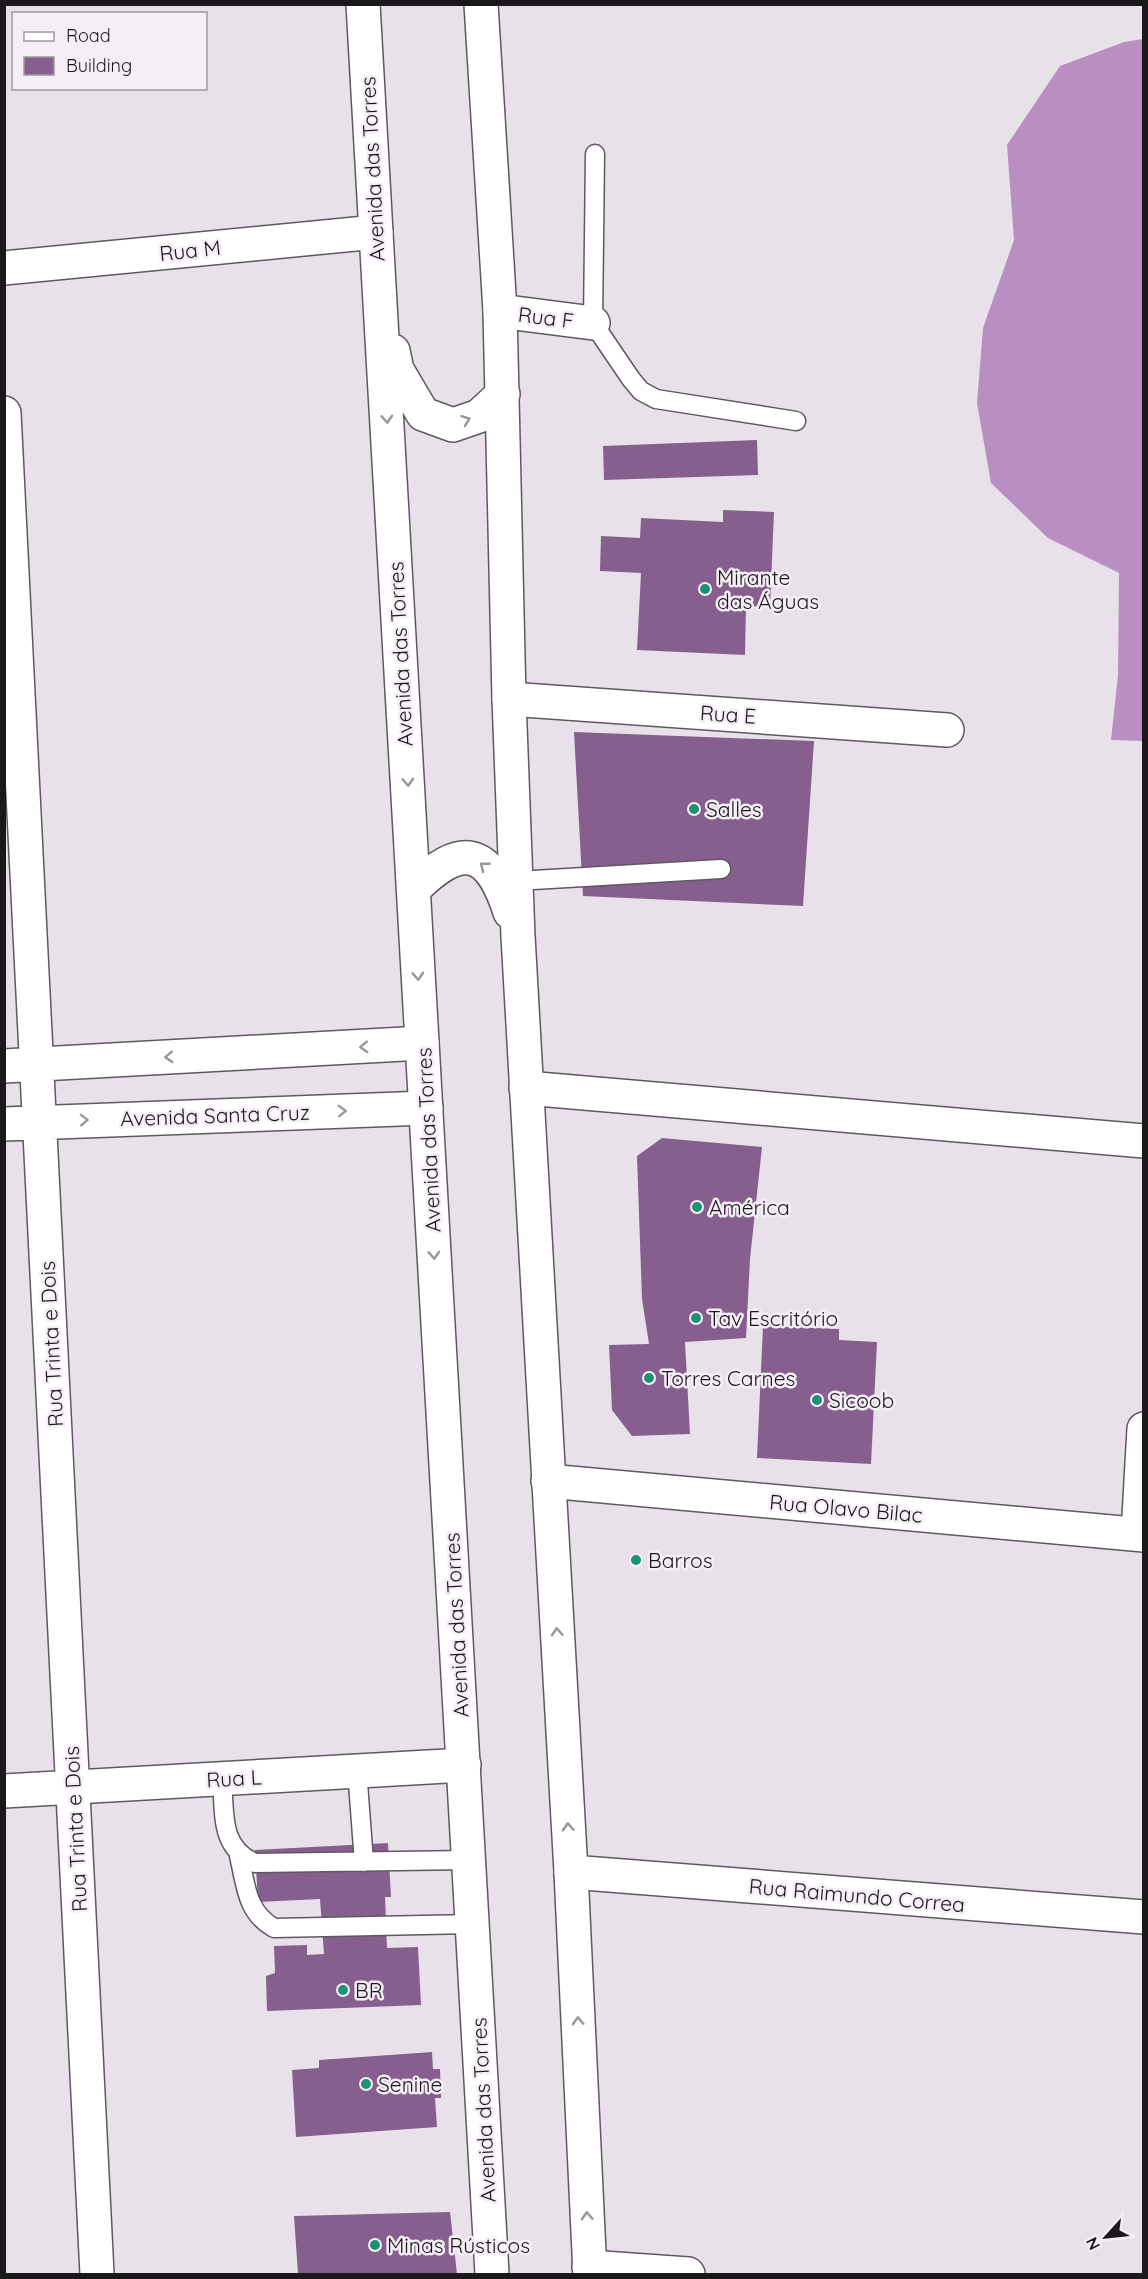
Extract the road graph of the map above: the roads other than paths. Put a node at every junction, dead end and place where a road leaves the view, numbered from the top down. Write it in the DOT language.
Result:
graph roads {
  1 [pos="363,4"];
  2 [pos="481,4"];
  3 [pos="595,154"];
  4 [pos="376,232"];
  5 [pos="4,268"];
  6 [pos="379,284"];
  7 [pos="500,311"];
  8 [pos="593,323"];
  9 [pos="503,394"];
  10 [pos="4,413"];
  11 [pos="796,421"];
  12 [pos="509,699"];
  13 [pos="947,730"];
  14 [pos="721,870"];
  15 [pos="516,881"];
  16 [pos="414,889"];
  17 [pos="518,936"];
  18 [pos="422,1043"];
  19 [pos="36,1064"];
  20 [pos="4,1065"];
  21 [pos="526,1088"];
  22 [pos="426,1108"];
  23 [pos="40,1121"];
  24 [pos="4,1124"];
  25 [pos="1143,1141"];
  26 [pos="1143,1429"];
  27 [pos="548,1481"];
  28 [pos="1141,1534"];
  29 [pos="464,1764"];
  30 [pos="357,1770"];
  31 [pos="222,1779"];
  32 [pos="73,1787"];
  33 [pos="4,1791"];
  34 [pos="239,1856"];
  35 [pos="469,1860"];
  36 [pos="364,1862"];
  37 [pos="571,1872"];
  38 [pos="1143,1917"];
  39 [pos="473,1924"];
  40 [pos="589,2271"];
  41 [pos="97,2274"];
  42 [pos="492,2274"];
  43 [pos="688,2274"];
  1 -- 4 [label="street, Avenida das Torres"];
  2 -- 7 [label="street"];
  3 -- 8 [label="lane"];
  4 -- 5 [label="street, Rua M"];
  4 -- 6 [label="street, Avenida das Torres"];
  6 -- 9 [label="street, one-way"];
  6 -- 16 [label="street, Avenida das Torres, one-way"];
  7 -- 8 [label="street, Rua F"];
  7 -- 9 [label="street"];
  8 -- 11 [label="lane"];
  9 -- 12 [label="street"];
  10 -- 19 [label="street, Rua Trinta e Dois"];
  12 -- 13 [label="street, Rua E"];
  12 -- 15 [label="street"];
  14 -- 15 [label="lane"];
  15 -- 17 [label="street"];
  17 -- 16 [label="street, one-way"];
  16 -- 18 [label="street, Avenida das Torres, one-way"];
  17 -- 21 [label="street"];
  18 -- 19 [label="street, one-way"];
  18 -- 22 [label="street, Avenida das Torres"];
  19 -- 20 [label="street"];
  19 -- 23 [label="street, Rua Trinta e Dois"];
  21 -- 25 [label="street"];
  21 -- 27 [label="street"];
  23 -- 22 [label="street, Avenida Santa Cruz, one-way"];
  22 -- 29 [label="street, Avenida das Torres, one-way"];
  23 -- 24 [label="street, Avenida Santa Cruz"];
  23 -- 32 [label="street, Rua Trinta e Dois"];
  26 -- 28 [label="street"];
  27 -- 28 [label="street, Rua Olavo Bilac"];
  37 -- 27 [label="street, one-way"];
  29 -- 30 [label="street, Rua L"];
  29 -- 35 [label="street, Avenida das Torres"];
  30 -- 31 [label="street, Rua L"];
  30 -- 36 [label="lane"];
  31 -- 32 [label="street, Rua L"];
  31 -- 34 [label="lane"];
  32 -- 33 [label="street, Rua L"];
  32 -- 41 [label="street, Rua Trinta e Dois"];
  34 -- 36 [label="lane"];
  34 -- 39 [label="lane"];
  35 -- 36 [label="lane"];
  35 -- 39 [label="street, Avenida das Torres"];
  37 -- 38 [label="street, Rua Raimundo Correa"];
  40 -- 37 [label="street, one-way"];
  39 -- 42 [label="street, Avenida das Torres"];
  40 -- 43 [label="street"];
}
